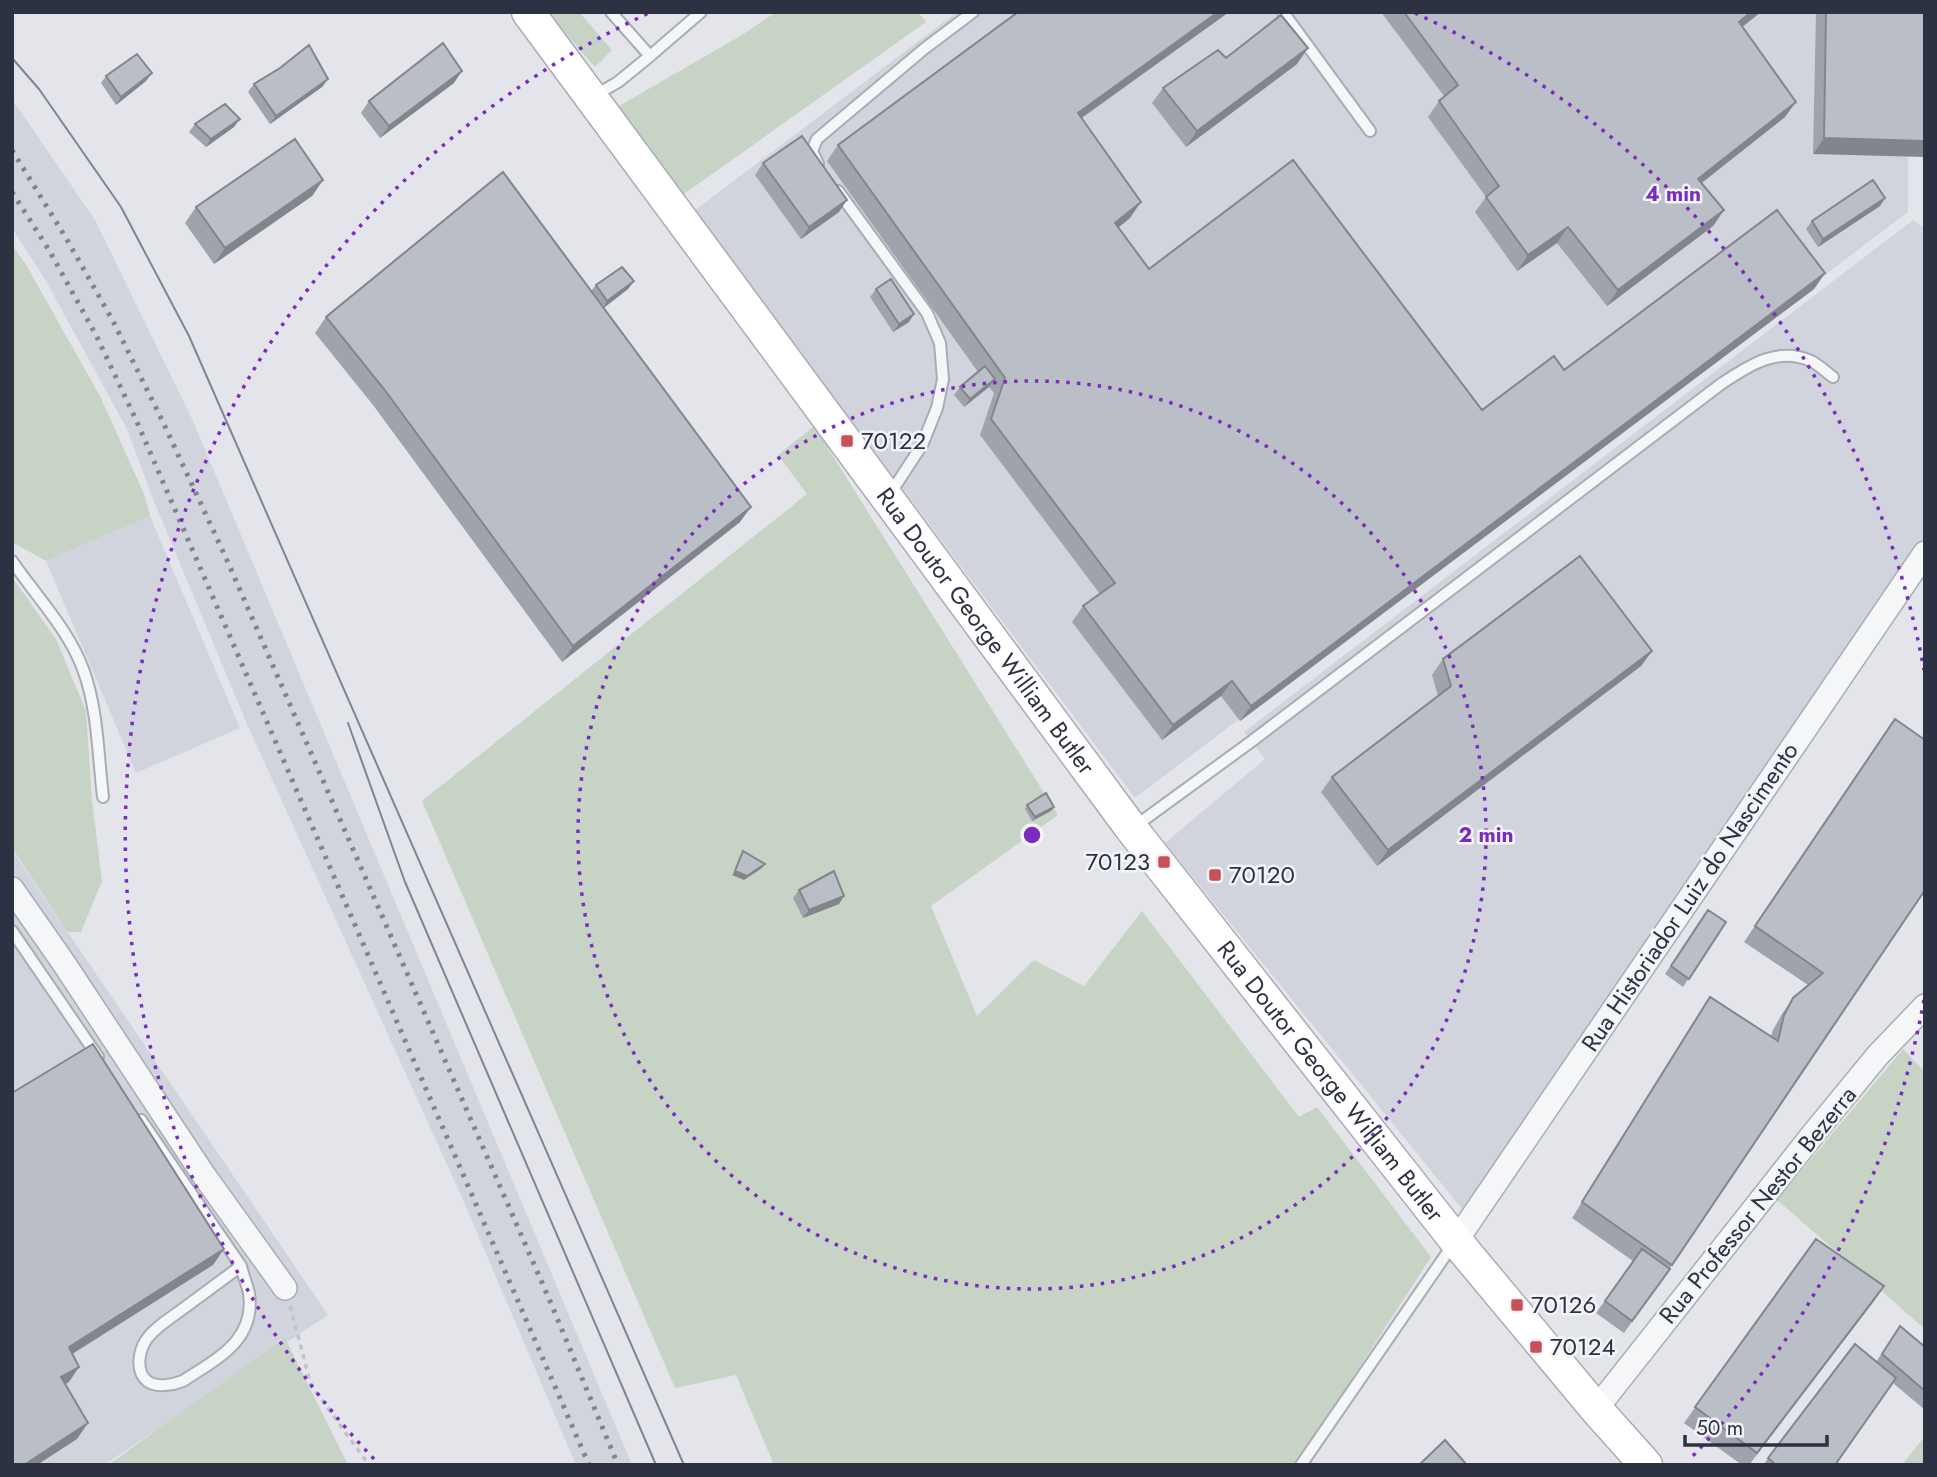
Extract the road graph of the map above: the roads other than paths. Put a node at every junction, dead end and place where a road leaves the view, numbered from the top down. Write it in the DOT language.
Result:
graph roads {
  1 [pos="528,12"];
  2 [pos="611,12"];
  3 [pos="701,12"];
  4 [pos="973,12"];
  5 [pos="1283,12"];
  6 [pos="650,56"];
  7 [pos="592,98"];
  8 [pos="1370,131"];
  9 [pos="826,176"];
  10 [pos="834,186"];
  11 [pos="1833,377"];
  12 [pos="888,497"];
  13 [pos="1925,553"];
  14 [pos="12,561"];
  15 [pos="103,797"];
  16 [pos="1131,828"];
  17 [pos="12,889"];
  18 [pos="12,931"];
  19 [pos="1925,1006"];
  20 [pos="107,1070"];
  21 [pos="138,1116"];
  22 [pos="1456,1241"];
  23 [pos="240,1266"];
  24 [pos="285,1288"];
  25 [pos="1596,1409"];
  26 [pos="1301,1465"];
  27 [pos="1646,1465"];
  1 -- 7 [label="street, Rua Doutor George William Butler"];
  2 -- 6 [label="lane"];
  3 -- 6 [label="lane"];
  4 -- 9 [label="lane"];
  5 -- 8 [label="lane"];
  6 -- 7 [label="lane"];
  7 -- 12 [label="street, Rua Doutor George William Butler"];
  10 -- 12 [label="lane"];
  11 -- 16 [label="lane"];
  12 -- 16 [label="street, Rua Doutor George William Butler"];
  13 -- 22 [label="street, Rua Historiador Luiz do Nascimento"];
  14 -- 15 [label="lane"];
  16 -- 22 [label="street, Rua Doutor George William Butler"];
  17 -- 24 [label="street"];
  18 -- 20 [label="lane"];
  19 -- 25 [label="street, Rua Professor Nestor Bezerra"];
  21 -- 23 [label="lane"];
  22 -- 25 [label="street, Rua Doutor George William Butler"];
  22 -- 26 [label="lane"];
  23 -- 23 [label="lane"];
  25 -- 27 [label="street, Rua Doutor George William Butler"];
}
